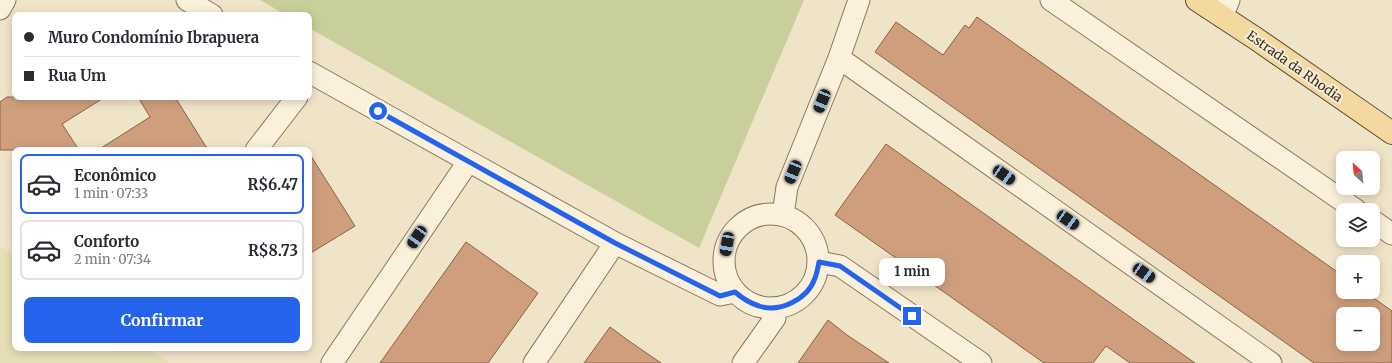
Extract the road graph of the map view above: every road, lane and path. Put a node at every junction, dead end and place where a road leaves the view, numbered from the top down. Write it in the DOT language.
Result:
graph roads {
  1 [pos="5,0"];
  2 [pos="187,0"];
  3 [pos="859,0"];
  4 [pos="1051,0"];
  5 [pos="1197,0"];
  6 [pos="1226,8"];
  7 [pos="0,9"];
  8 [pos="207,12"];
  9 [pos="839,58"];
  10 [pos="312,77"];
  11 [pos="295,100"];
  12 [pos="1392,133"];
  13 [pos="258,147"];
  14 [pos="468,162"];
  15 [pos="1346,203"];
  16 [pos="783,214"];
  17 [pos="1380,226"];
  18 [pos="1392,234"];
  19 [pos="615,243"];
  20 [pos="819,262"];
  21 [pos="735,292"];
  22 [pos="775,308"];
  23 [pos="955,356"];
  24 [pos="332,363"];
  25 [pos="534,363"];
  26 [pos="743,363"];
  27 [pos="981,363"];
  28 [pos="1271,363"];
  1 -- 7 [label="street"];
  2 -- 8 [label="street"];
  3 -- 9 [label="street"];
  4 -- 15 [label="street"];
  5 -- 6 [label="main road, Estrada da Rhodia"];
  6 -- 12 [label="main road, Estrada da Rhodia"];
  9 -- 16 [label="street"];
  9 -- 28 [label="street"];
  10 -- 14 [label="street"];
  11 -- 13 [label="street"];
  14 -- 19 [label="street"];
  14 -- 24 [label="street"];
  16 -- 20 [label="street"];
  16 -- 21 [label="street"];
  17 -- 18 [label="street"];
  19 -- 21 [label="street"];
  19 -- 25 [label="street"];
  20 -- 22 [label="street"];
  20 -- 23 [label="street"];
  21 -- 22 [label="street"];
  22 -- 26 [label="street"];
  23 -- 27 [label="street"];
}
